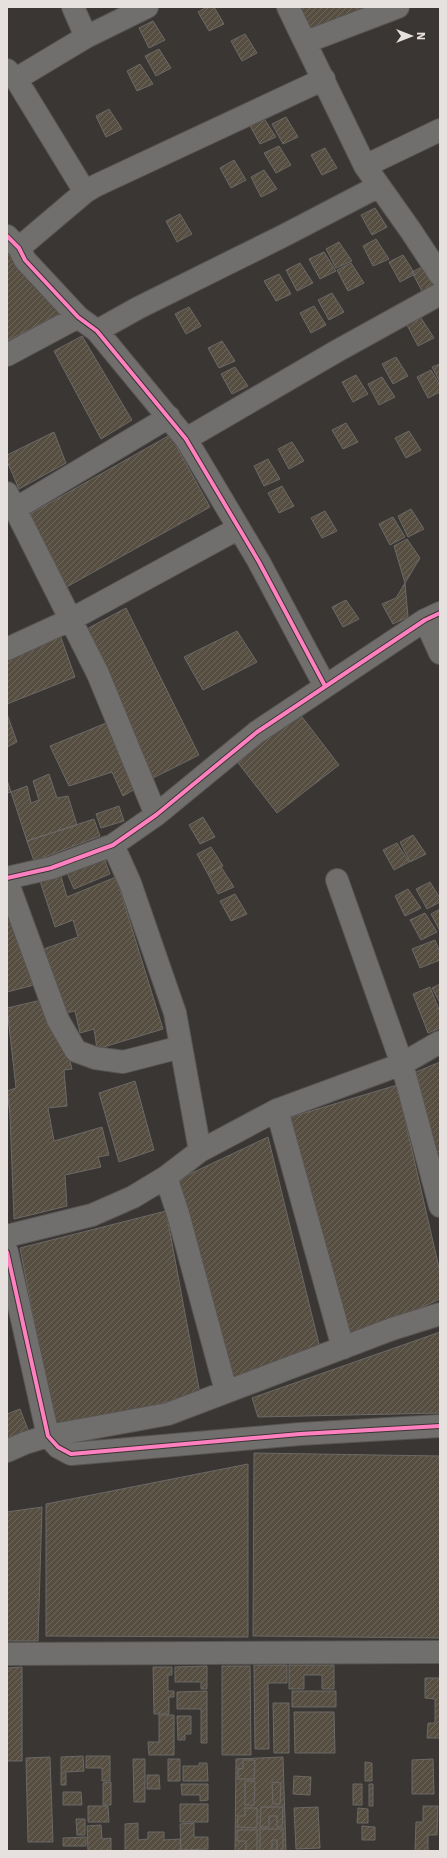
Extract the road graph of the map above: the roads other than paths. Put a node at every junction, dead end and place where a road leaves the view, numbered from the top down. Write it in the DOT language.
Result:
graph roads {
  1 [pos="73,7"];
  2 [pos="147,7"];
  3 [pos="288,7"];
  4 [pos="398,7"];
  5 [pos="86,37"];
  6 [pos="306,42"];
  7 [pos="12,75"];
  8 [pos="324,79"];
  9 [pos="440,130"];
  10 [pos="365,166"];
  11 [pos="379,186"];
  12 [pos="85,192"];
  13 [pos="13,242"];
  14 [pos="440,275"];
  15 [pos="440,294"];
  16 [pos="78,317"];
  17 [pos="96,331"];
  18 [pos="7,355"];
  19 [pos="169,417"];
  20 [pos="186,439"];
  21 [pos="13,514"];
  22 [pos="239,528"];
  23 [pos="432,616"];
  24 [pos="70,620"];
  25 [pos="7,649"];
  26 [pos="440,653"];
  27 [pos="325,686"];
  28 [pos="156,814"];
  29 [pos="113,845"];
  30 [pos="7,878"];
  31 [pos="337,880"];
  32 [pos="7,881"];
  33 [pos="440,1042"];
  34 [pos="181,1047"];
  35 [pos="402,1064"];
  36 [pos="277,1110"];
  37 [pos="200,1151"];
  38 [pos="166,1177"];
  39 [pos="440,1206"];
  40 [pos="7,1236"];
  41 [pos="7,1252"];
  42 [pos="440,1314"];
  43 [pos="342,1348"];
  44 [pos="226,1391"];
  45 [pos="440,1426"];
  46 [pos="48,1436"];
  47 [pos="7,1452"];
  48 [pos="440,1652"];
  49 [pos="7,1654"];
  1 -- 5 [label="street"];
  2 -- 5 [label="street"];
  3 -- 6 [label="street"];
  4 -- 6 [label="street"];
  5 -- 7 [label="street"];
  6 -- 8 [label="street"];
  7 -- 12 [label="street"];
  8 -- 10 [label="street"];
  8 -- 12 [label="street"];
  9 -- 10 [label="street"];
  10 -- 11 [label="street"];
  11 -- 14 [label="street"];
  11 -- 17 [label="street"];
  12 -- 13 [label="street"];
  13 -- 16 [label="street"];
  15 -- 20 [label="street"];
  16 -- 17 [label="street"];
  16 -- 18 [label="street"];
  17 -- 19 [label="street"];
  19 -- 20 [label="street"];
  19 -- 21 [label="street"];
  20 -- 22 [label="street"];
  21 -- 24 [label="street"];
  22 -- 24 [label="street"];
  22 -- 27 [label="street"];
  23 -- 26 [label="street"];
  23 -- 27 [label="street"];
  24 -- 25 [label="street"];
  24 -- 28 [label="street"];
  27 -- 28 [label="street"];
  28 -- 29 [label="street"];
  29 -- 30 [label="street"];
  29 -- 34 [label="street"];
  31 -- 35 [label="street"];
  32 -- 34 [label="street"];
  33 -- 35 [label="street"];
  34 -- 37 [label="street"];
  35 -- 36 [label="street"];
  35 -- 39 [label="street"];
  36 -- 37 [label="street"];
  36 -- 43 [label="street"];
  37 -- 38 [label="street"];
  38 -- 40 [label="street"];
  38 -- 44 [label="street"];
  41 -- 46 [label="street"];
  42 -- 43 [label="street"];
  43 -- 44 [label="street"];
  44 -- 46 [label="street"];
  45 -- 46 [label="street"];
  46 -- 47 [label="street"];
  48 -- 49 [label="street"];
}
